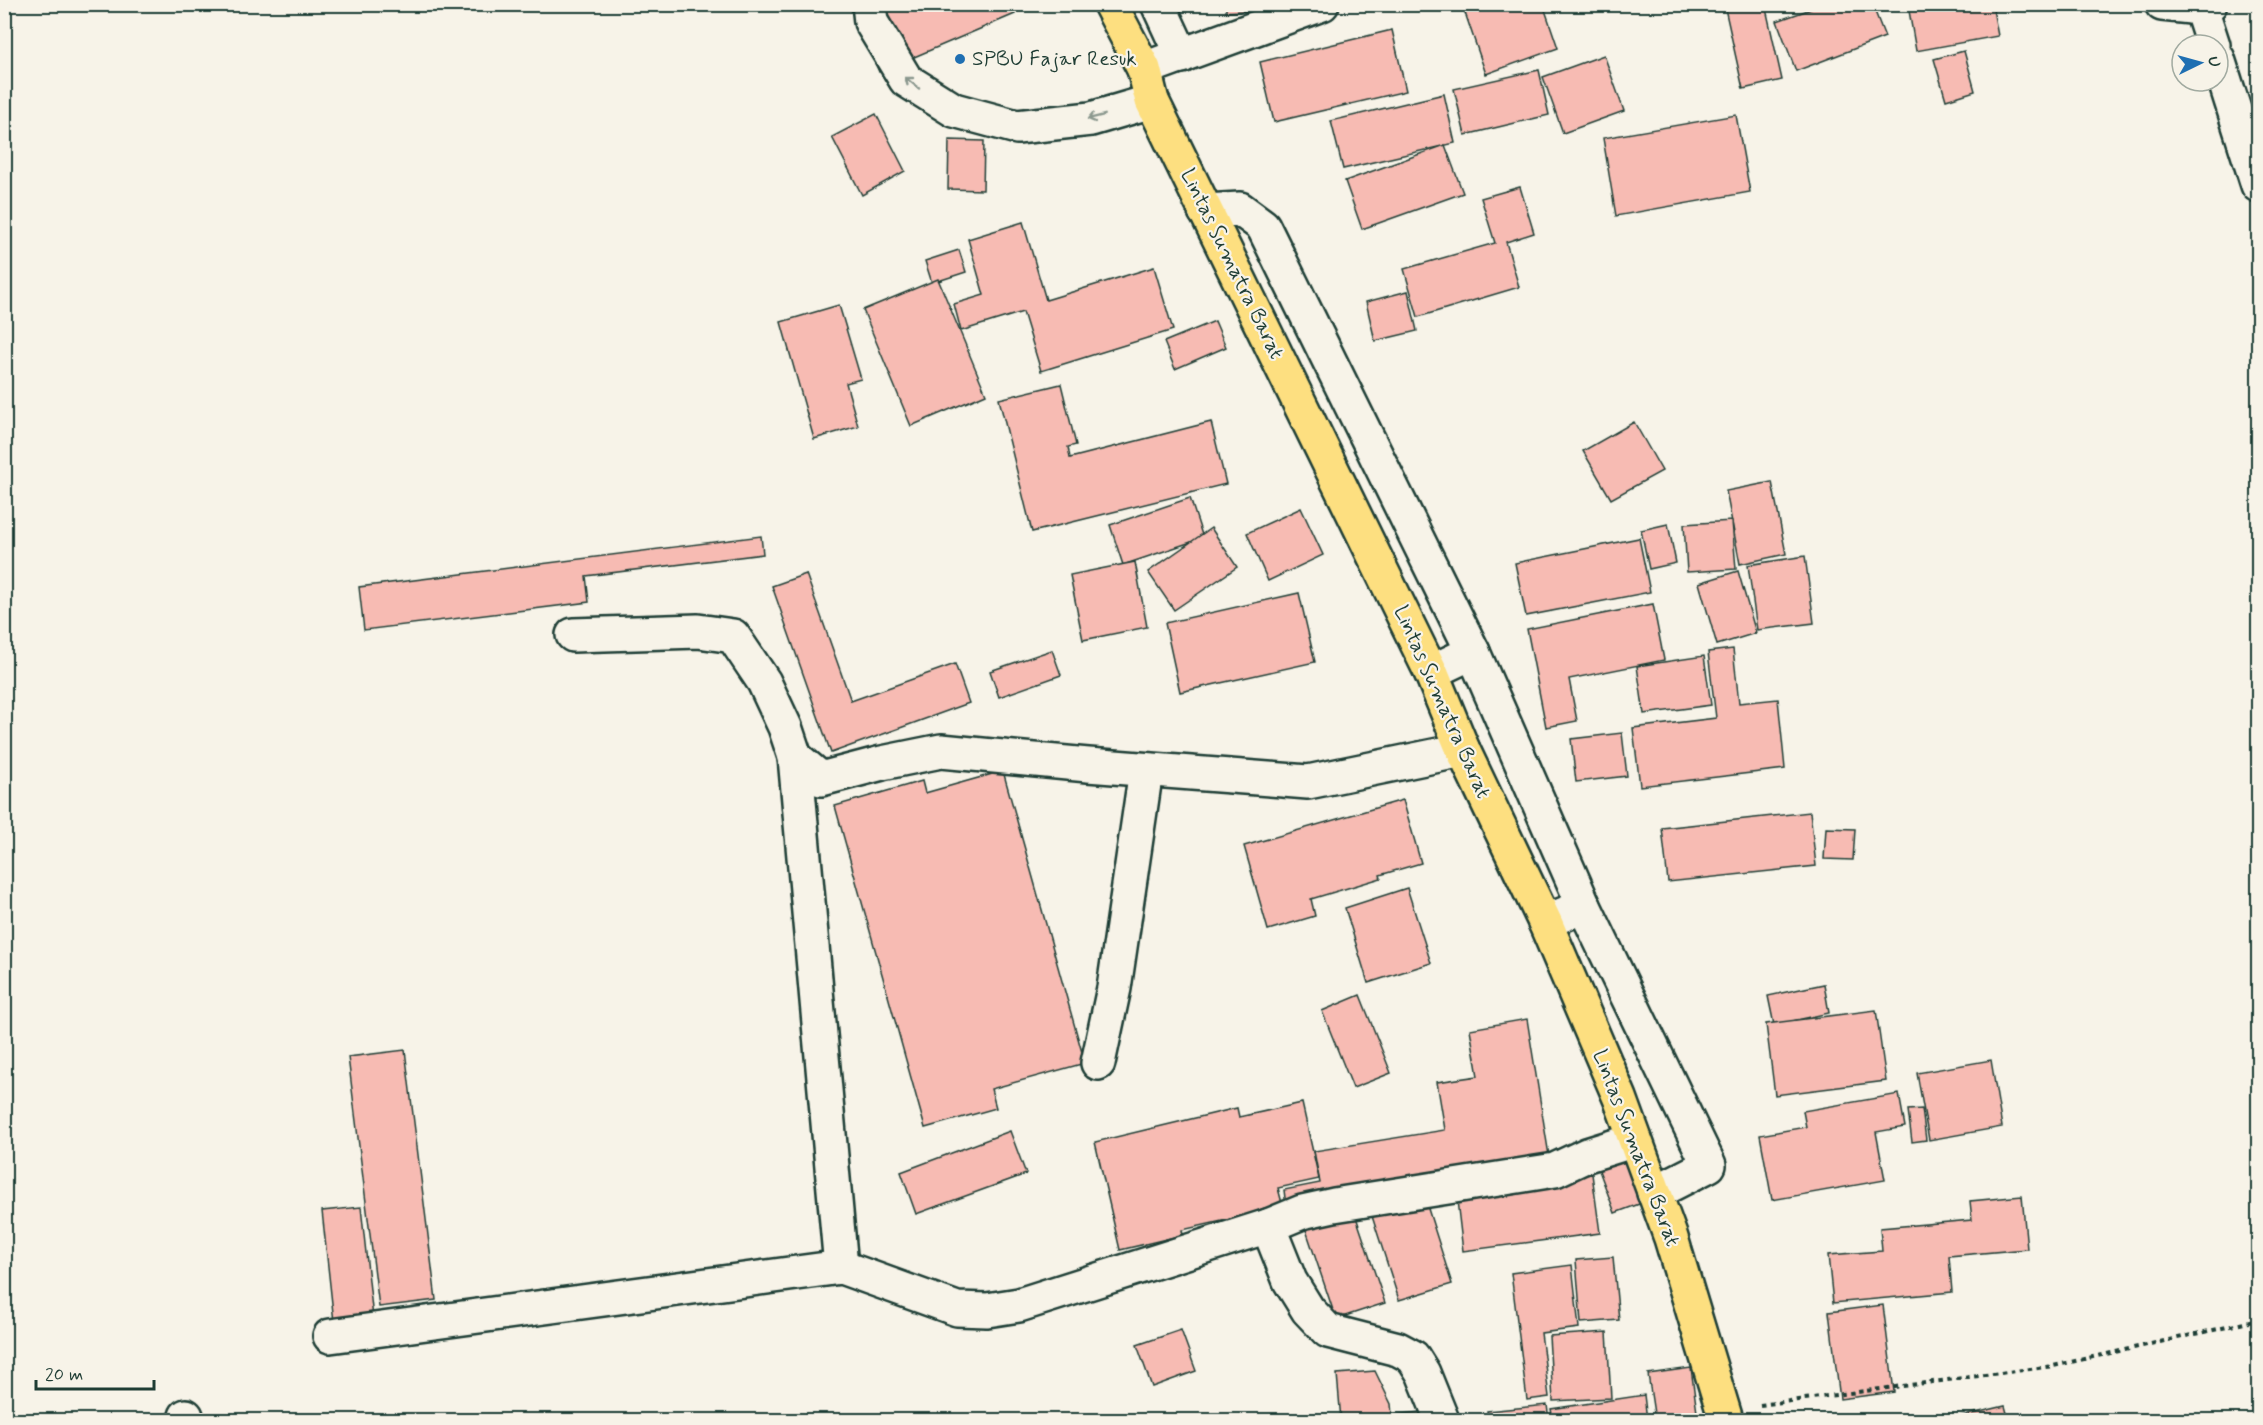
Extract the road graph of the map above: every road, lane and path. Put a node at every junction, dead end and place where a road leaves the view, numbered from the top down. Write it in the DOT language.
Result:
graph roads {
  1 [pos="869,4"];
  2 [pos="1110,4"];
  3 [pos="1158,4"];
  4 [pos="1322,4"];
  5 [pos="2162,4"];
  6 [pos="2206,6"];
  7 [pos="2211,33"];
  8 [pos="1182,56"];
  9 [pos="1144,69"];
  10 [pos="2229,93"];
  11 [pos="1152,101"];
  12 [pos="2259,185"];
  13 [pos="1205,211"];
  14 [pos="573,635"];
  15 [pos="1473,652"];
  16 [pos="1431,672"];
  17 [pos="1463,750"];
  18 [pos="795,757"];
  19 [pos="1146,770"];
  20 [pos="1584,906"];
  21 [pos="1545,921"];
  22 [pos="1098,1063"];
  23 [pos="1635,1140"];
  24 [pos="1654,1192"];
  25 [pos="1268,1226"];
  26 [pos="841,1267"];
  27 [pos="2259,1320"];
  28 [pos="330,1336"];
  29 [pos="1725,1415"];
  30 [pos="1443,1420"];
  11 -- 1 [label="street, one-way"];
  2 -- 9 [label="highway, Lintas Sumatra Barat"];
  3 -- 8 [label="street"];
  4 -- 8 [label="street"];
  5 -- 6 [label="street"];
  6 -- 7 [label="street"];
  8 -- 9 [label="street"];
  9 -- 11 [label="highway, Lintas Sumatra Barat"];
  10 -- 12 [label="street"];
  11 -- 13 [label="highway, Lintas Sumatra Barat"];
  13 -- 15 [label="street"];
  13 -- 16 [label="highway, Lintas Sumatra Barat"];
  14 -- 18 [label="street"];
  15 -- 16 [label="street"];
  15 -- 20 [label="street"];
  16 -- 17 [label="highway, Lintas Sumatra Barat"];
  17 -- 19 [label="street"];
  17 -- 21 [label="highway, Lintas Sumatra Barat"];
  18 -- 19 [label="street"];
  18 -- 26 [label="street"];
  19 -- 22 [label="street"];
  20 -- 21 [label="street"];
  20 -- 24 [label="street"];
  21 -- 23 [label="highway, Lintas Sumatra Barat"];
  23 -- 24 [label="highway, Lintas Sumatra Barat"];
  23 -- 25 [label="street"];
  24 -- 29 [label="highway, Lintas Sumatra Barat"];
  25 -- 26 [label="street"];
  25 -- 30 [label="street"];
  26 -- 28 [label="street"];
  27 -- 29 [label="path"];
}
